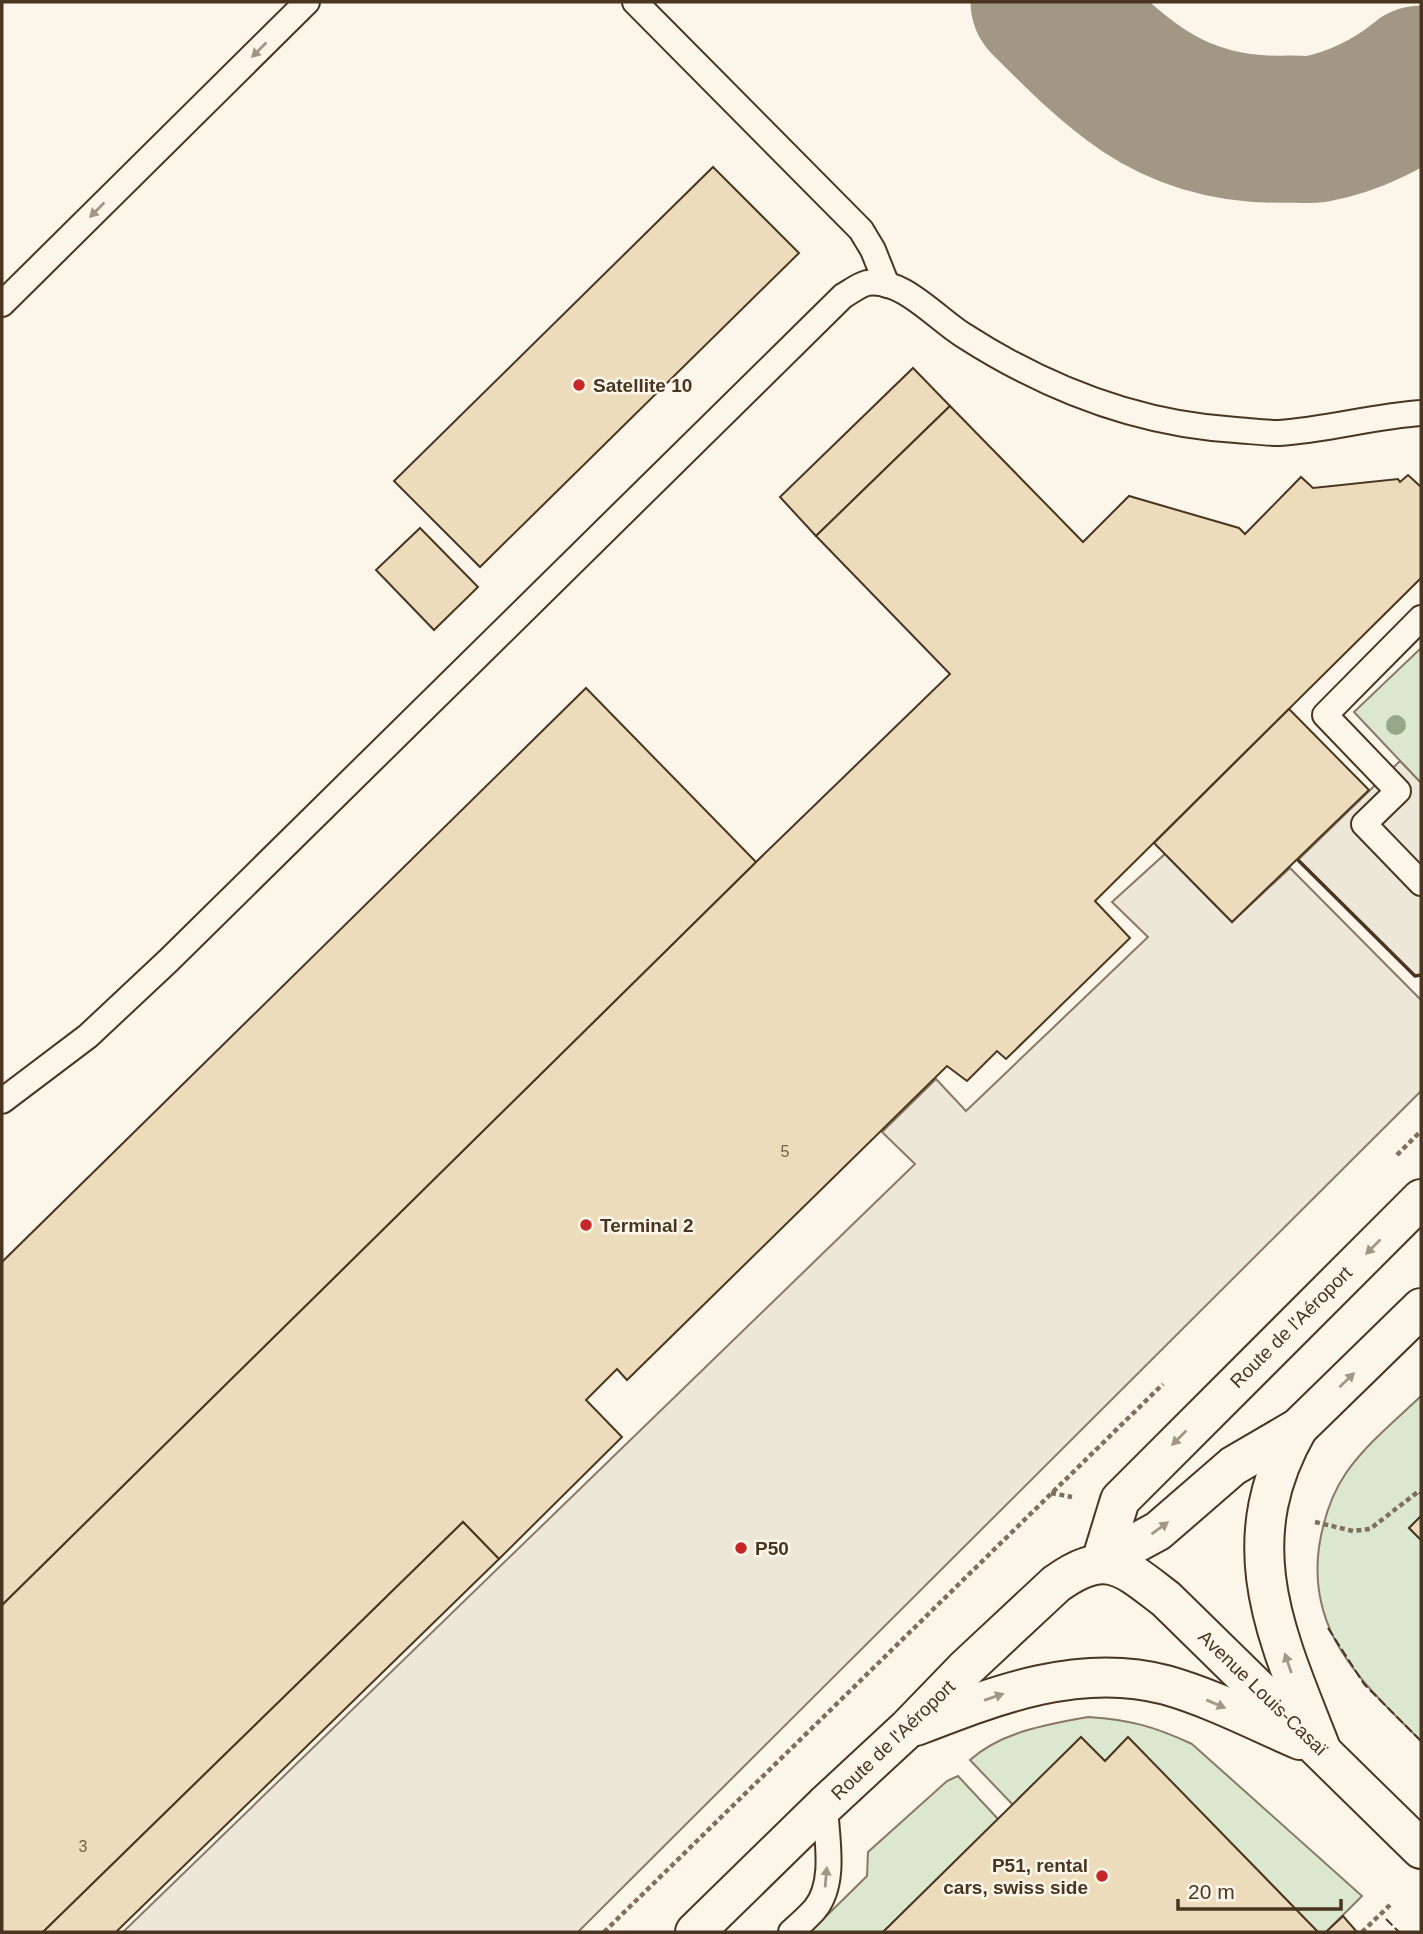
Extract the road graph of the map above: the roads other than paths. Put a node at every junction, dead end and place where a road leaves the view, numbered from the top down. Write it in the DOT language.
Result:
graph roads {
  1 [pos="307,2"];
  2 [pos="635,2"];
  3 [pos="887,285"];
  4 [pos="2,304"];
  5 [pos="1421,413"];
  6 [pos="1421,618"];
  7 [pos="1421,883"];
  8 [pos="2,1101"];
  9 [pos="1421,1199"];
  10 [pos="1421,1308"];
  11 [pos="1298,1428"];
  12 [pos="1101,1562"];
  13 [pos="908,1729"];
  14 [pos="1321,1749"];
  15 [pos="825,1805"];
  16 [pos="1418,1845"];
  17 [pos="695,1932"];
  18 [pos="791,1932"];
  1 -- 4 [label="lane, one-way"];
  2 -- 3 [label="lane"];
  3 -- 5 [label="lane"];
  3 -- 8 [label="lane"];
  6 -- 7 [label="lane"];
  9 -- 12 [label="main road, Route de l'Aéroport, one-way"];
  11 -- 10 [label="main road, Route de l'Aéroport, one-way"];
  12 -- 11 [label="main road, Route de l'Aéroport, one-way"];
  14 -- 11 [label="main road, Route de l'Aéroport, one-way"];
  12 -- 13 [label="main road, Route de l'Aéroport"];
  12 -- 14 [label="main road, Avenue Louis-Casaï"];
  13 -- 14 [label="main road, one-way"];
  13 -- 15 [label="main road, Route de l'Aéroport"];
  14 -- 16 [label="main road, Avenue Louis-Casaï"];
  15 -- 17 [label="main road, Route de l'Aéroport"];
  18 -- 15 [label="lane, one-way"];
}
